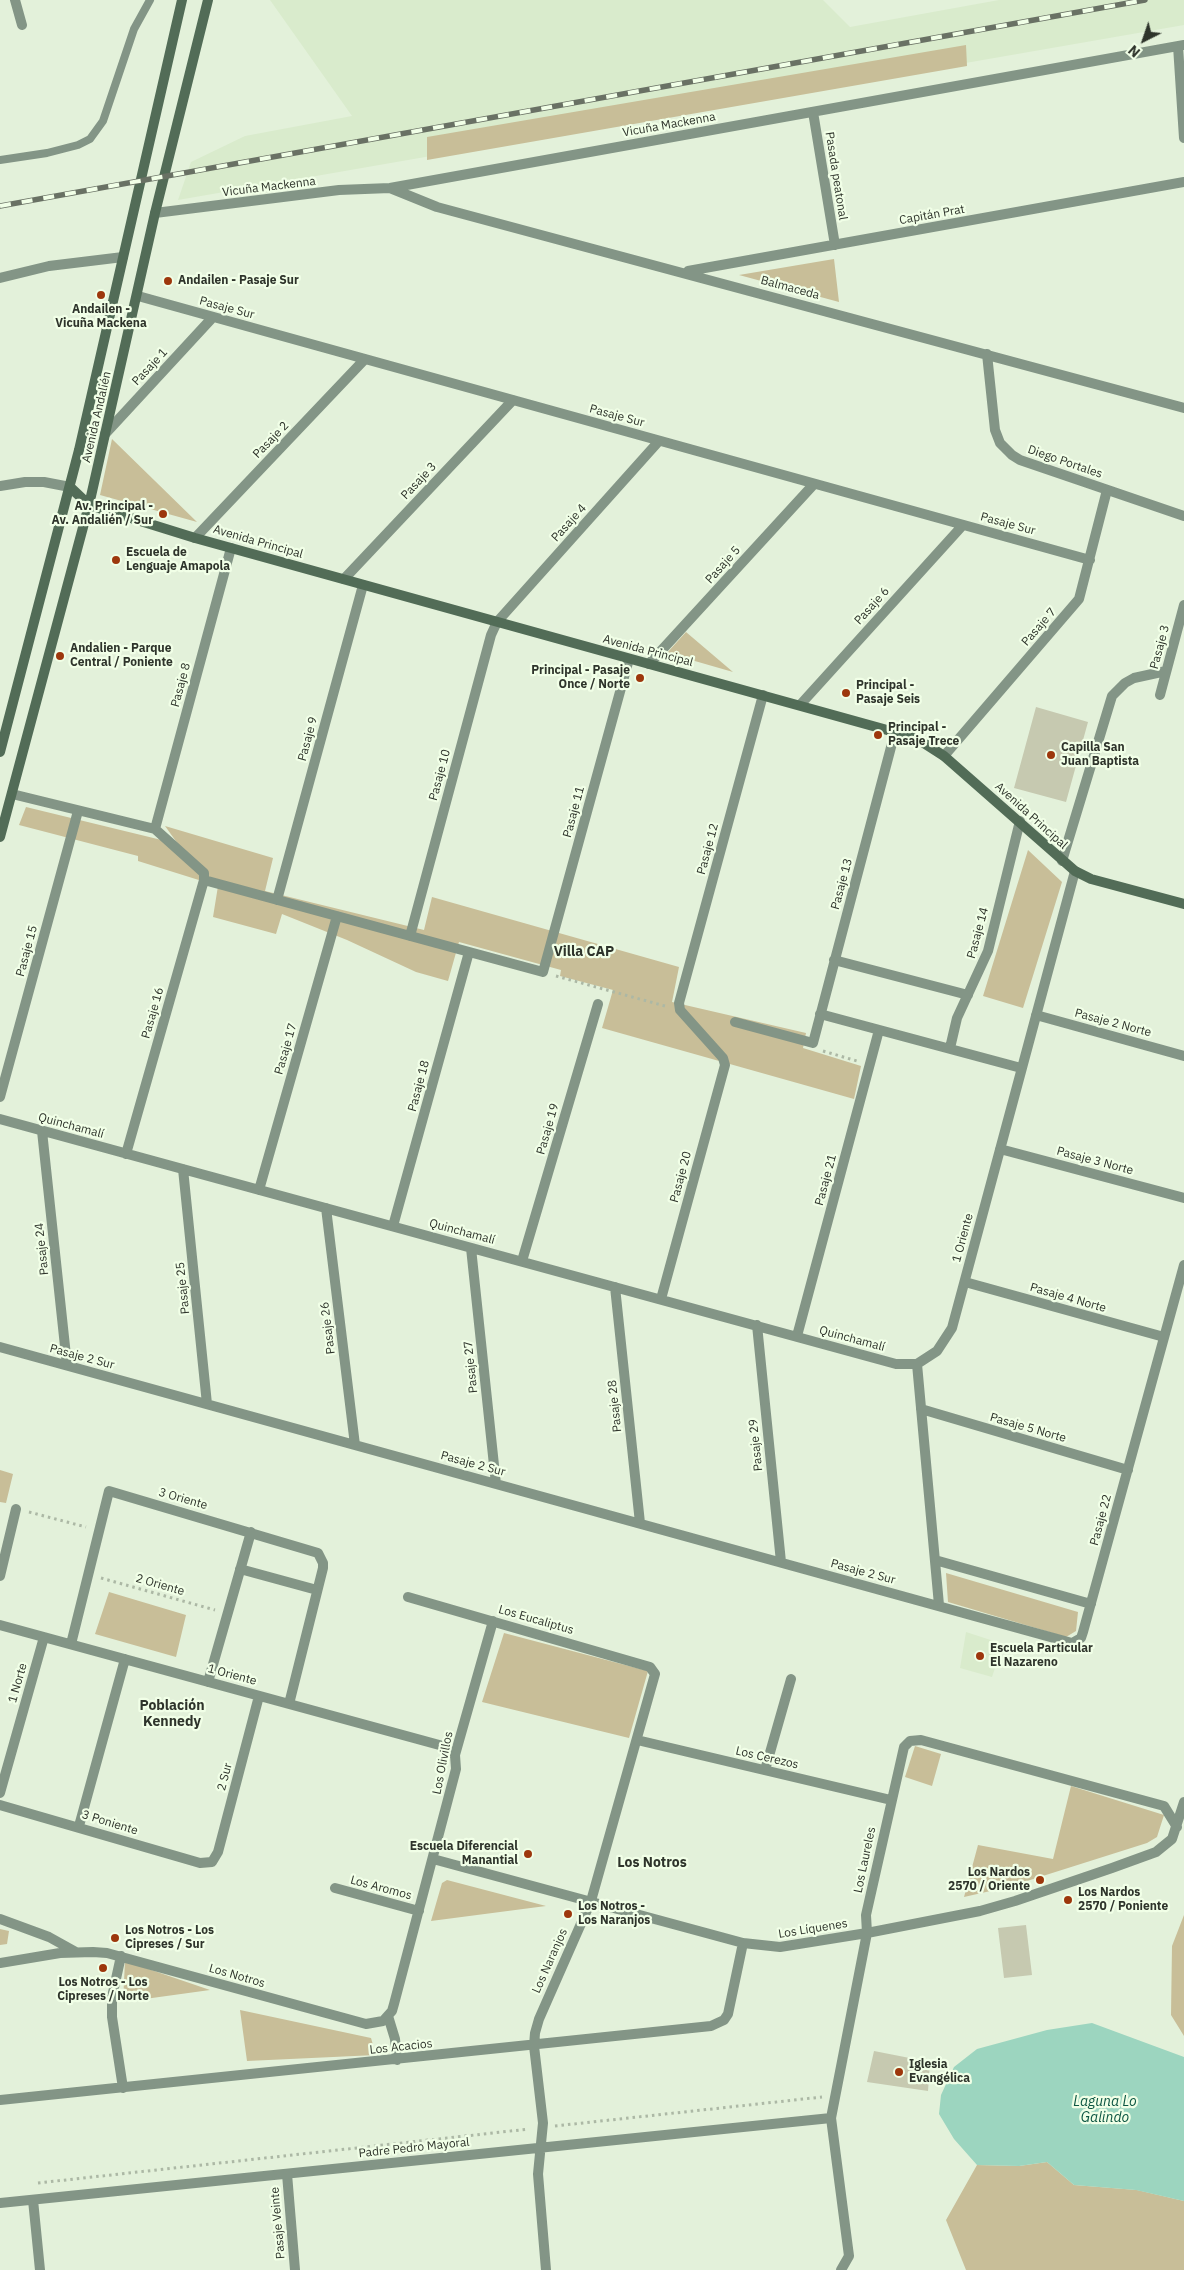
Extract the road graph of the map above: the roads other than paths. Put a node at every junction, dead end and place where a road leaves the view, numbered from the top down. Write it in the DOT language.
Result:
graph roads {
  1 [pos="15,0"];
  2 [pos="150,0"];
  3 [pos="182,0"];
  4 [pos="208,0"];
  5 [pos="22,25"];
  6 [pos="1181,45"];
  7 [pos="813,112"];
  8 [pos="1184,138"];
  9 [pos="0,160"];
  10 [pos="1184,182"];
  11 [pos="390,188"];
  12 [pos="156,213"];
  13 [pos="835,245"];
  14 [pos="123,257"];
  15 [pos="685,272"];
  16 [pos="0,278"];
  17 [pos="138,296"];
  18 [pos="213,317"];
  19 [pos="987,354"];
  20 [pos="365,359"];
  21 [pos="513,400"];
  22 [pos="1184,408"];
  23 [pos="105,434"];
  24 [pos="659,441"];
  25 [pos="814,484"];
  26 [pos="0,486"];
  27 [pos="70,487"];
  28 [pos="1108,490"];
  29 [pos="89,505"];
  30 [pos="1184,516"];
  31 [pos="963,525"];
  32 [pos="195,538"];
  33 [pos="231,548"];
  34 [pos="1090,560"];
  35 [pos="344,579"];
  36 [pos="363,585"];
  37 [pos="1184,605"];
  38 [pos="497,622"];
  39 [pos="629,659"];
  40 [pos="649,664"];
  41 [pos="1166,671"];
  42 [pos="763,695"];
  43 [pos="1160,695"];
  44 [pos="800,705"];
  45 [pos="895,732"];
  46 [pos="0,752"];
  47 [pos="944,756"];
  48 [pos="12,794"];
  49 [pos="78,811"];
  50 [pos="1020,821"];
  51 [pos="155,829"];
  52 [pos="0,837"];
  53 [pos="1062,861"];
  54 [pos="1075,871"];
  55 [pos="204,880"];
  56 [pos="277,900"];
  57 [pos="1184,904"];
  58 [pos="337,916"];
  59 [pos="410,936"];
  60 [pos="469,952"];
  61 [pos="834,960"];
  62 [pos="968,995"];
  63 [pos="598,1004"];
  64 [pos="820,1014"];
  65 [pos="1036,1015"];
  66 [pos="735,1022"];
  67 [pos="879,1030"];
  68 [pos="950,1048"];
  69 [pos="1184,1056"];
  70 [pos="725,1061"];
  71 [pos="1021,1068"];
  72 [pos="0,1098"];
  73 [pos="0,1119"];
  74 [pos="42,1131"];
  75 [pos="1000,1149"];
  76 [pos="126,1154"];
  77 [pos="183,1169"];
  78 [pos="259,1190"];
  79 [pos="1184,1198"];
  80 [pos="326,1208"];
  81 [pos="393,1226"];
  82 [pos="471,1248"];
  83 [pos="522,1262"];
  84 [pos="1184,1265"];
  85 [pos="965,1282"];
  86 [pos="615,1287"];
  87 [pos="661,1299"];
  88 [pos="757,1326"];
  89 [pos="797,1336"];
  90 [pos="1164,1337"];
  91 [pos="0,1347"];
  92 [pos="917,1364"];
  93 [pos="67,1365"];
  94 [pos="208,1404"];
  95 [pos="921,1409"];
  96 [pos="355,1445"];
  97 [pos="1128,1470"];
  98 [pos="496,1484"];
  99 [pos="16,1509"];
  100 [pos="640,1523"];
  101 [pos="251,1532"];
  102 [pos="935,1560"];
  103 [pos="781,1562"];
  104 [pos="240,1569"];
  105 [pos="0,1576"];
  106 [pos="317,1590"];
  107 [pos="408,1597"];
  108 [pos="1091,1604"];
  109 [pos="939,1605"];
  110 [pos="493,1620"];
  111 [pos="0,1625"];
  112 [pos="44,1637"];
  113 [pos="71,1644"];
  114 [pos="125,1659"];
  115 [pos="654,1671"];
  116 [pos="791,1679"];
  117 [pos="208,1682"];
  118 [pos="259,1696"];
  119 [pos="289,1704"];
  120 [pos="637,1740"];
  121 [pos="455,1754"];
  122 [pos="764,1770"];
  123 [pos="0,1793"];
  124 [pos="891,1800"];
  125 [pos="1184,1802"];
  126 [pos="0,1805"];
  127 [pos="79,1826"];
  128 [pos="1181,1827"];
  129 [pos="433,1859"];
  130 [pos="212,1862"];
  131 [pos="336,1888"];
  132 [pos="591,1901"];
  133 [pos="419,1911"];
  134 [pos="0,1919"];
  135 [pos="867,1933"];
  136 [pos="744,1943"];
  137 [pos="77,1952"];
  138 [pos="121,1956"];
  139 [pos="0,1963"];
  140 [pos="388,2016"];
  141 [pos="534,2046"];
  142 [pos="397,2060"];
  143 [pos="123,2088"];
  144 [pos="0,2100"];
  145 [pos="831,2118"];
  146 [pos="541,2148"];
  147 [pos="287,2174"];
  148 [pos="33,2200"];
  149 [pos="0,2203"];
  150 [pos="40,2270"];
  151 [pos="295,2270"];
  152 [pos="546,2270"];
  153 [pos="842,2270"];
  1 -- 5 [label="street"];
  2 -- 9 [label="lane"];
  3 -- 14 [label="main road, Avenida Andalién"];
  4 -- 12 [label="main road, Avenida Andalién"];
  6 -- 7 [label="street, Vicuña Mackenna"];
  6 -- 8 [label="street"];
  7 -- 11 [label="street, Vicuña Mackenna"];
  7 -- 13 [label="street, Pasada peatonal"];
  10 -- 13 [label="street, Capitán Prat"];
  11 -- 12 [label="street, Vicuña Mackenna"];
  11 -- 15 [label="street, Balmaceda"];
  12 -- 17 [label="main road, Avenida Andalién"];
  13 -- 15 [label="street, Capitán Prat"];
  14 -- 16 [label="street"];
  14 -- 27 [label="main road, Avenida Andalién"];
  15 -- 19 [label="street, Balmaceda"];
  17 -- 18 [label="street, Pasaje Sur"];
  17 -- 23 [label="main road, Avenida Andalién"];
  18 -- 20 [label="street, Pasaje Sur"];
  18 -- 23 [label="street, Pasaje 1"];
  19 -- 22 [label="street, Balmaceda"];
  19 -- 28 [label="street, Diego Portales"];
  20 -- 21 [label="street, Pasaje Sur"];
  20 -- 32 [label="street, Pasaje 2"];
  21 -- 24 [label="street, Pasaje Sur"];
  21 -- 35 [label="street, Pasaje 3"];
  23 -- 29 [label="main road, Avenida Andalién"];
  24 -- 25 [label="street, Pasaje Sur"];
  24 -- 38 [label="street, Pasaje 4"];
  25 -- 31 [label="street, Pasaje Sur"];
  25 -- 40 [label="street, Pasaje 5"];
  26 -- 27 [label="street"];
  27 -- 29 [label="main road, Avenida Principal"];
  27 -- 46 [label="main road, Avenida Andalién"];
  28 -- 30 [label="street, Diego Portales"];
  28 -- 34 [label="street, Pasaje 7"];
  29 -- 32 [label="main road, Avenida Principal"];
  29 -- 48 [label="main road, Avenida Andalién"];
  31 -- 34 [label="street, Pasaje Sur"];
  31 -- 44 [label="street, Pasaje 6"];
  32 -- 33 [label="main road, Avenida Principal"];
  33 -- 35 [label="main road, Avenida Principal"];
  33 -- 51 [label="street, Pasaje 8"];
  34 -- 47 [label="street, Pasaje 7"];
  35 -- 36 [label="main road, Avenida Principal"];
  36 -- 38 [label="main road, Avenida Principal"];
  36 -- 56 [label="street, Pasaje 9"];
  37 -- 41 [label="street, Pasaje 3"];
  38 -- 39 [label="main road, Avenida Principal"];
  38 -- 59 [label="street, Pasaje 10"];
  39 -- 40 [label="main road, Avenida Principal"];
  39 -- 60 [label="street, Pasaje 11"];
  40 -- 42 [label="main road, Avenida Principal"];
  41 -- 43 [label="street, Pasaje 3"];
  41 -- 53 [label="street"];
  42 -- 44 [label="main road, Avenida Principal"];
  42 -- 70 [label="street, Pasaje 12"];
  44 -- 45 [label="main road, Avenida Principal"];
  45 -- 47 [label="main road, Avenida Principal"];
  45 -- 61 [label="street, Pasaje 13"];
  47 -- 50 [label="main road, Avenida Principal"];
  48 -- 49 [label="street"];
  48 -- 52 [label="main road, Avenida Andalién"];
  49 -- 51 [label="street"];
  49 -- 72 [label="street, Pasaje 15"];
  50 -- 53 [label="main road, Avenida Principal"];
  50 -- 62 [label="street, Pasaje 14"];
  51 -- 55 [label="street"];
  53 -- 54 [label="main road, Avenida Principal"];
  54 -- 57 [label="main road, Avenida Principal"];
  54 -- 65 [label="street, 1 Oriente"];
  55 -- 56 [label="street"];
  55 -- 76 [label="street, Pasaje 16"];
  56 -- 58 [label="street"];
  58 -- 59 [label="street"];
  58 -- 78 [label="street, Pasaje 17"];
  59 -- 60 [label="street"];
  60 -- 81 [label="street, Pasaje 18"];
  61 -- 62 [label="street"];
  61 -- 64 [label="street, Pasaje 13"];
  62 -- 68 [label="street, Pasaje 14"];
  63 -- 83 [label="street, Pasaje 19"];
  64 -- 66 [label="street, Pasaje 13"];
  64 -- 67 [label="street"];
  65 -- 69 [label="street, Pasaje 2 Norte"];
  65 -- 71 [label="street, 1 Oriente"];
  67 -- 68 [label="street"];
  67 -- 89 [label="street, Pasaje 21"];
  68 -- 71 [label="street"];
  70 -- 87 [label="street, Pasaje 20"];
  71 -- 75 [label="street, 1 Oriente"];
  73 -- 74 [label="street, Quinchamalí"];
  74 -- 76 [label="street, Quinchamalí"];
  74 -- 93 [label="street, Pasaje 24"];
  75 -- 79 [label="street, Pasaje 3 Norte"];
  75 -- 85 [label="street, 1 Oriente"];
  76 -- 77 [label="street, Quinchamalí"];
  77 -- 78 [label="street, Quinchamalí"];
  77 -- 94 [label="street, Pasaje 25"];
  78 -- 80 [label="street, Quinchamalí"];
  80 -- 81 [label="street, Quinchamalí"];
  80 -- 96 [label="street, Pasaje 26"];
  81 -- 82 [label="street, Quinchamalí"];
  82 -- 83 [label="street, Quinchamalí"];
  82 -- 98 [label="street, Pasaje 27"];
  83 -- 86 [label="street, Quinchamalí"];
  84 -- 90 [label="street, Pasaje 22"];
  85 -- 90 [label="street, Pasaje 4 Norte"];
  85 -- 92 [label="street, 1 Oriente"];
  86 -- 87 [label="street, Quinchamalí"];
  86 -- 100 [label="street, Pasaje 28"];
  87 -- 88 [label="street, Quinchamalí"];
  88 -- 89 [label="street, Quinchamalí"];
  88 -- 103 [label="street, Pasaje 29"];
  89 -- 92 [label="street, Quinchamalí"];
  90 -- 97 [label="street, Pasaje 22"];
  91 -- 93 [label="street, Pasaje 2 Sur"];
  92 -- 95 [label="street"];
  93 -- 94 [label="street, Pasaje 2 Sur"];
  94 -- 96 [label="street, Pasaje 2 Sur"];
  95 -- 97 [label="street, Pasaje 5 Norte"];
  95 -- 102 [label="street"];
  96 -- 98 [label="street, Pasaje 2 Sur"];
  97 -- 108 [label="street, Pasaje 22"];
  98 -- 100 [label="street, Pasaje 2 Sur"];
  99 -- 105 [label="street"];
  100 -- 103 [label="street, Pasaje 2 Sur"];
  101 -- 104 [label="street"];
  101 -- 106 [label="street, 3 Oriente"];
  101 -- 113 [label="street, 3 Oriente"];
  102 -- 108 [label="street"];
  102 -- 109 [label="street"];
  103 -- 109 [label="street, Pasaje 2 Sur"];
  104 -- 106 [label="street"];
  104 -- 117 [label="street"];
  106 -- 119 [label="street"];
  107 -- 110 [label="street, Los Eucaliptus"];
  108 -- 109 [label="street, Pasaje 22"];
  110 -- 115 [label="street, Los Eucaliptus"];
  110 -- 121 [label="street, Los Olivillos"];
  111 -- 112 [label="street, 1 Oriente"];
  112 -- 113 [label="street, 1 Oriente"];
  112 -- 123 [label="street, 1 Norte"];
  113 -- 114 [label="street, 1 Oriente"];
  114 -- 117 [label="street, 1 Oriente"];
  114 -- 127 [label="street"];
  115 -- 120 [label="street, Los Naranjos"];
  116 -- 122 [label="street"];
  117 -- 118 [label="street, 1 Oriente"];
  118 -- 119 [label="street, 1 Oriente"];
  118 -- 130 [label="street, 2 Sur"];
  119 -- 121 [label="street, 1 Oriente"];
  120 -- 122 [label="street, Los Cerezos"];
  120 -- 132 [label="street, Los Naranjos"];
  121 -- 129 [label="street, Los Olivillos"];
  122 -- 124 [label="street, Los Cerezos"];
  124 -- 128 [label="street, Los Laureles"];
  124 -- 135 [label="street, Los Laureles"];
  125 -- 128 [label="street"];
  126 -- 127 [label="street, 3 Poniente"];
  127 -- 130 [label="street, 3 Poniente"];
  128 -- 135 [label="street, Los Líquenes"];
  129 -- 132 [label="street, Los Líquenes"];
  129 -- 133 [label="street, Los Olivillos"];
  131 -- 133 [label="street, Los Aromos"];
  132 -- 136 [label="street, Los Líquenes"];
  132 -- 141 [label="street, Los Naranjos"];
  133 -- 140 [label="street"];
  134 -- 137 [label="street, Los Notros"];
  135 -- 136 [label="street, Los Líquenes"];
  135 -- 145 [label="street, Los Laureles"];
  136 -- 141 [label="street, Los Acacios"];
  137 -- 138 [label="street, Los Notros"];
  137 -- 139 [label="street, Los Notros"];
  138 -- 140 [label="street, Los Notros"];
  138 -- 143 [label="street"];
  140 -- 142 [label="street"];
  141 -- 142 [label="street, Los Acacios"];
  141 -- 146 [label="street, Los Naranjos"];
  142 -- 143 [label="street, Los Acacios"];
  143 -- 144 [label="street, Los Acacios"];
  145 -- 146 [label="street, Padre Pedro Mayoral"];
  145 -- 153 [label="street, Los Laureles"];
  146 -- 147 [label="street, Padre Pedro Mayoral"];
  146 -- 152 [label="street, Los Naranjos"];
  147 -- 148 [label="street, Padre Pedro Mayoral"];
  147 -- 151 [label="street, Pasaje Veinte"];
  148 -- 149 [label="street, Padre Pedro Mayoral"];
  148 -- 150 [label="street"];
}
